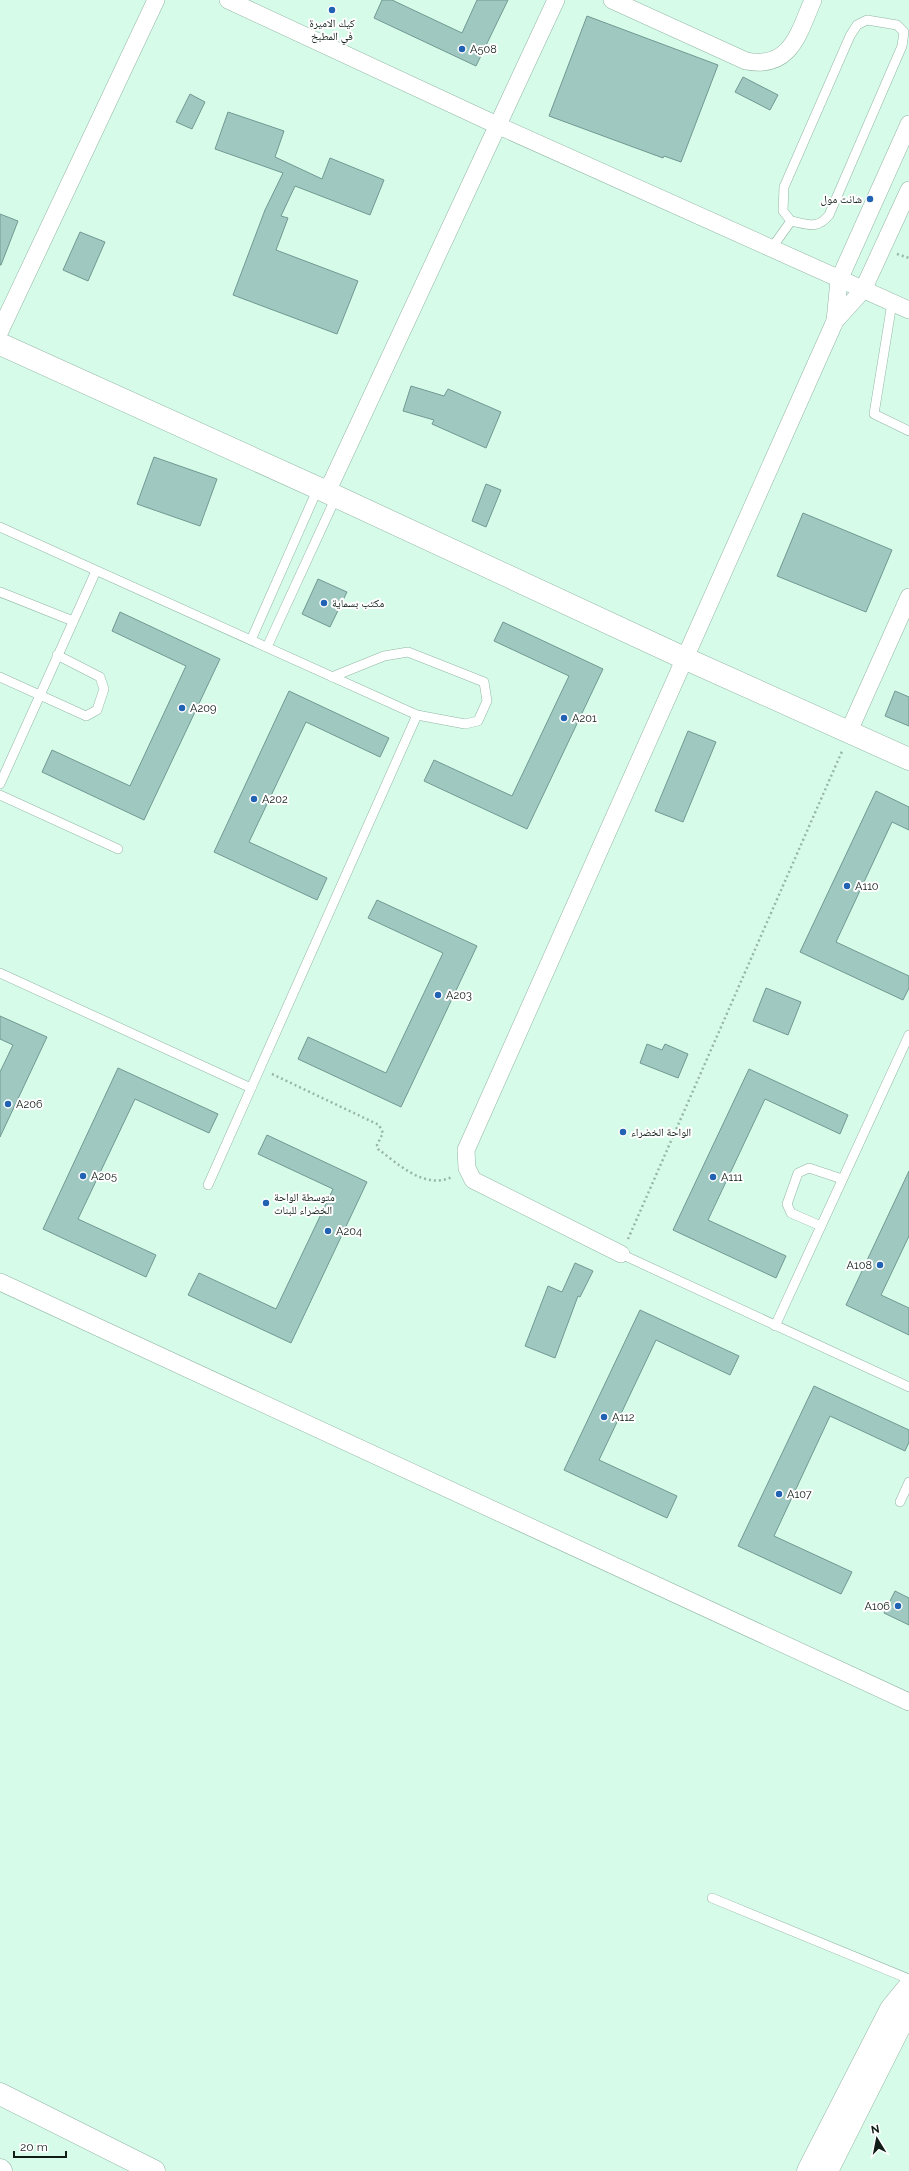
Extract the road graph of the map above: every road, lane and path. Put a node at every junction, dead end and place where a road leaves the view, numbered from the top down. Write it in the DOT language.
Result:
graph roads {
  1 [pos="156,0"];
  2 [pos="228,0"];
  3 [pos="556,0"];
  4 [pos="612,0"];
  5 [pos="813,0"];
  6 [pos="909,124"];
  7 [pos="499,126"];
  8 [pos="909,190"];
  9 [pos="791,221"];
  10 [pos="771,249"];
  11 [pos="838,280"];
  12 [pos="863,290"];
  13 [pos="892,303"];
  14 [pos="909,310"];
  15 [pos="835,321"];
  16 [pos="0,331"];
  17 [pos="0,344"];
  18 [pos="909,431"];
  19 [pos="327,493"];
  20 [pos="0,528"];
  21 [pos="96,571"];
  22 [pos="0,592"];
  23 [pos="909,596"];
  24 [pos="73,620"];
  25 [pos="251,640"];
  26 [pos="267,647"];
  27 [pos="57,655"];
  28 [pos="684,658"];
  29 [pos="332,677"];
  30 [pos="0,678"];
  31 [pos="39,695"];
  32 [pos="417,715"];
  33 [pos="849,731"];
  34 [pos="909,759"];
  35 [pos="0,784"];
  36 [pos="0,795"];
  37 [pos="118,849"];
  38 [pos="0,973"];
  39 [pos="909,1035"];
  40 [pos="260,1068"];
  41 [pos="251,1088"];
  42 [pos="467,1168"];
  43 [pos="842,1179"];
  44 [pos="208,1185"];
  45 [pos="821,1226"];
  46 [pos="621,1254"];
  47 [pos="0,1282"];
  48 [pos="775,1326"];
  49 [pos="909,1387"];
  50 [pos="909,1482"];
  51 [pos="900,1502"];
  52 [pos="909,1702"];
  53 [pos="712,1898"];
  54 [pos="909,1979"];
  55 [pos="909,1987"];
  56 [pos="909,2008"];
  57 [pos="0,2094"];
  58 [pos="154,2171"];
  59 [pos="808,2171"];
  60 [pos="827,2171"];
  1 -- 16 [label="street"];
  2 -- 7 [label="street"];
  3 -- 7 [label="street"];
  4 -- 5 [label="street"];
  6 -- 11 [label="street"];
  7 -- 10 [label="street"];
  7 -- 19 [label="street"];
  8 -- 12 [label="street"];
  9 -- 9 [label="lane"];
  9 -- 10 [label="lane"];
  10 -- 11 [label="street"];
  11 -- 12 [label="street"];
  11 -- 15 [label="street"];
  12 -- 13 [label="street"];
  12 -- 15 [label="street"];
  13 -- 14 [label="street"];
  13 -- 18 [label="lane"];
  15 -- 28 [label="street"];
  17 -- 19 [label="main road"];
  19 -- 25 [label="lane"];
  19 -- 26 [label="lane"];
  19 -- 28 [label="main road"];
  20 -- 21 [label="lane"];
  21 -- 24 [label="lane"];
  21 -- 25 [label="lane"];
  22 -- 24 [label="lane"];
  23 -- 33 [label="street"];
  24 -- 27 [label="lane"];
  25 -- 26 [label="lane"];
  26 -- 29 [label="lane"];
  27 -- 31 [label="lane"];
  27 -- 31 [label="lane"];
  28 -- 33 [label="main road"];
  28 -- 42 [label="street"];
  29 -- 32 [label="lane"];
  29 -- 32 [label="lane"];
  30 -- 31 [label="lane"];
  31 -- 35 [label="lane"];
  32 -- 40 [label="lane"];
  33 -- 34 [label="main road"];
  33 -- 46 [label="path"];
  36 -- 37 [label="lane"];
  38 -- 41 [label="lane"];
  39 -- 43 [label="lane"];
  40 -- 41 [label="lane"];
  40 -- 42 [label="path"];
  41 -- 44 [label="lane"];
  42 -- 46 [label="street"];
  43 -- 45 [label="lane"];
  43 -- 45 [label="lane"];
  45 -- 48 [label="lane"];
  46 -- 48 [label="lane"];
  47 -- 52 [label="street"];
  48 -- 49 [label="lane"];
  50 -- 51 [label="lane"];
  53 -- 54 [label="lane"];
  55 -- 59 [label="main road"];
  56 -- 60 [label="main road"];
  57 -- 58 [label="main road"];
}
